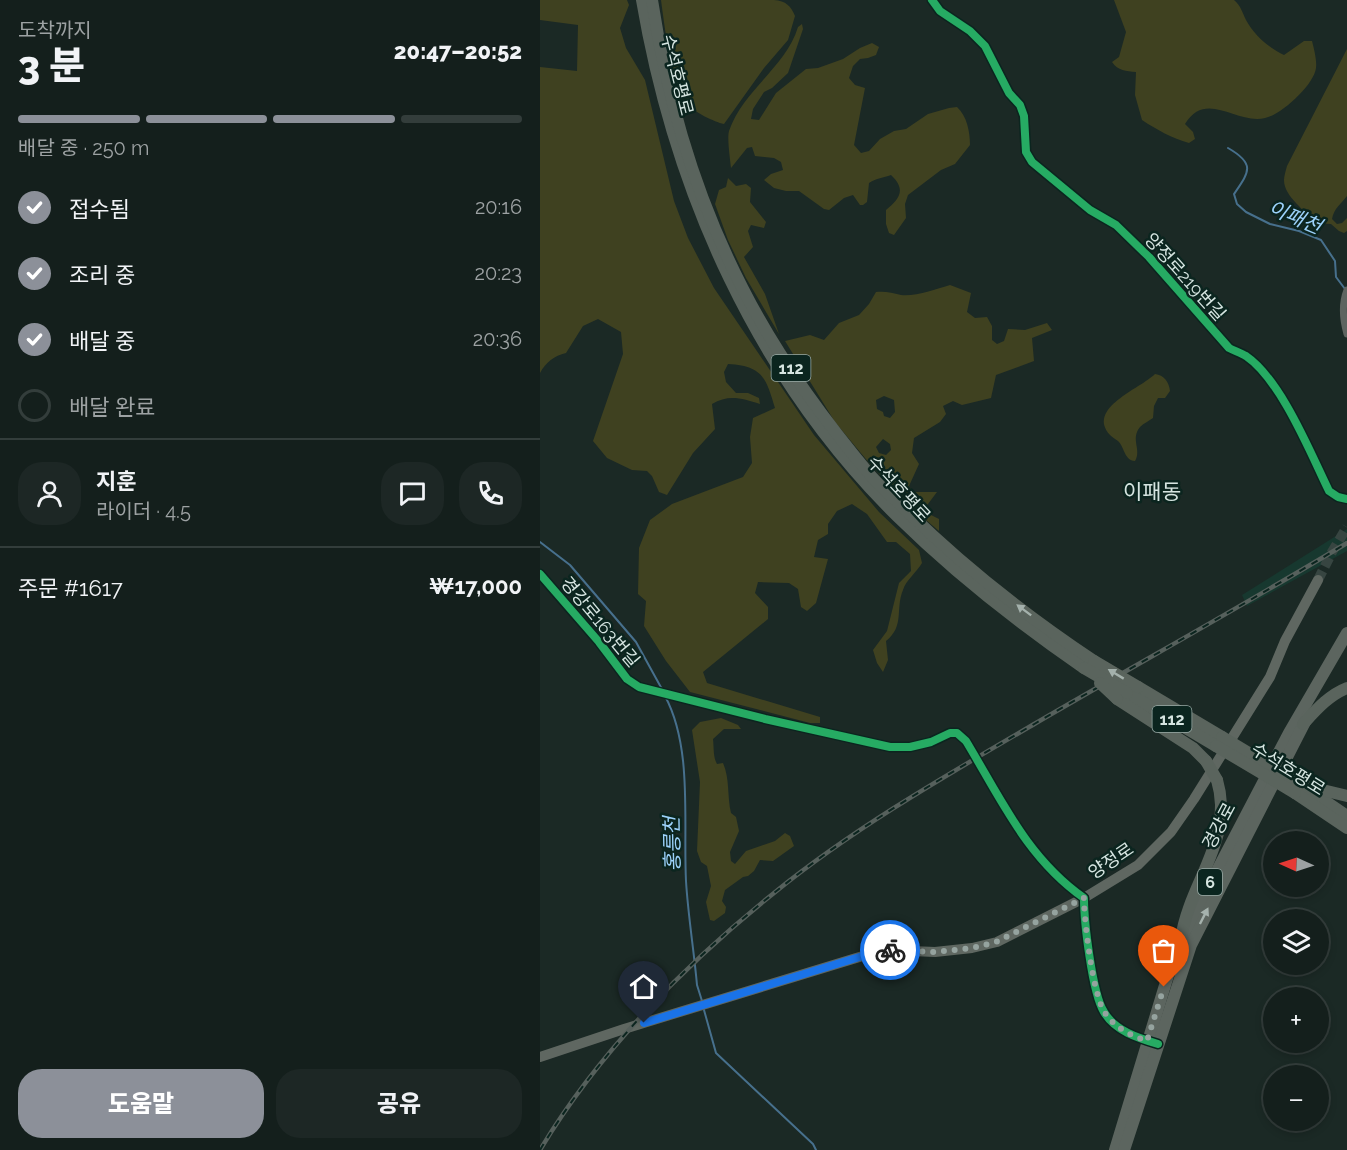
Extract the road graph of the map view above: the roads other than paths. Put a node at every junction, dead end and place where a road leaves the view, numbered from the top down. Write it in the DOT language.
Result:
graph roads {
  1 [pos="642,0"];
  2 [pos="652,0"];
  3 [pos="932,0"];
  4 [pos="1346,293"];
  5 [pos="1347,334"];
  6 [pos="1347,499"];
  7 [pos="540,574"];
  8 [pos="1318,580"];
  9 [pos="1347,633"];
  10 [pos="1347,645"];
  11 [pos="1065,648"];
  12 [pos="1347,688"];
  13 [pos="1127,693"];
  14 [pos="1303,724"];
  15 [pos="1298,789"];
  16 [pos="1347,796"];
  17 [pos="1347,816"];
  18 [pos="1347,828"];
  19 [pos="1084,898"];
  20 [pos="1181,939"];
  21 [pos="1152,1043"];
  22 [pos="540,1057"];
  23 [pos="1115,1150"];
  24 [pos="1124,1150"];
  1 -- 11 [label="highway, 수석호평로 / 112"];
  11 -- 2 [label="highway, 수석호평로 / 112, one-way"];
  3 -- 6 [label="street, 양정로219번길"];
  4 -- 5 [label="street"];
  7 -- 19 [label="street, 경강로163번길, bridge"];
  8 -- 19 [label="main road, 양정로"];
  9 -- 20 [label="main road, 경강로 / 6"];
  10 -- 14 [label="main road, 경강로 / 6"];
  13 -- 11 [label="highway, 수석호평로 / 112, one-way, bridge"];
  11 -- 13 [label="highway, 수석호평로 / 112, bridge"];
  12 -- 14 [label="highway"];
  13 -- 15 [label="highway, 수석호평로 / 112, bridge"];
  13 -- 20 [label="highway, bridge"];
  21 -- 14 [label="main road, 경강로 / 6, one-way"];
  15 -- 16 [label="highway"];
  15 -- 17 [label="highway, 수석호평로 / 112"];
  15 -- 18 [label="highway, 수석호평로 / 112"];
  19 -- 21 [label="street"];
  19 -- 22 [label="main road, 양정로"];
  20 -- 21 [label="main road, 경강로 / 6"];
  21 -- 23 [label="main road, 경강로 / 6"];
  21 -- 24 [label="main road, 경강로 / 6"];
}
